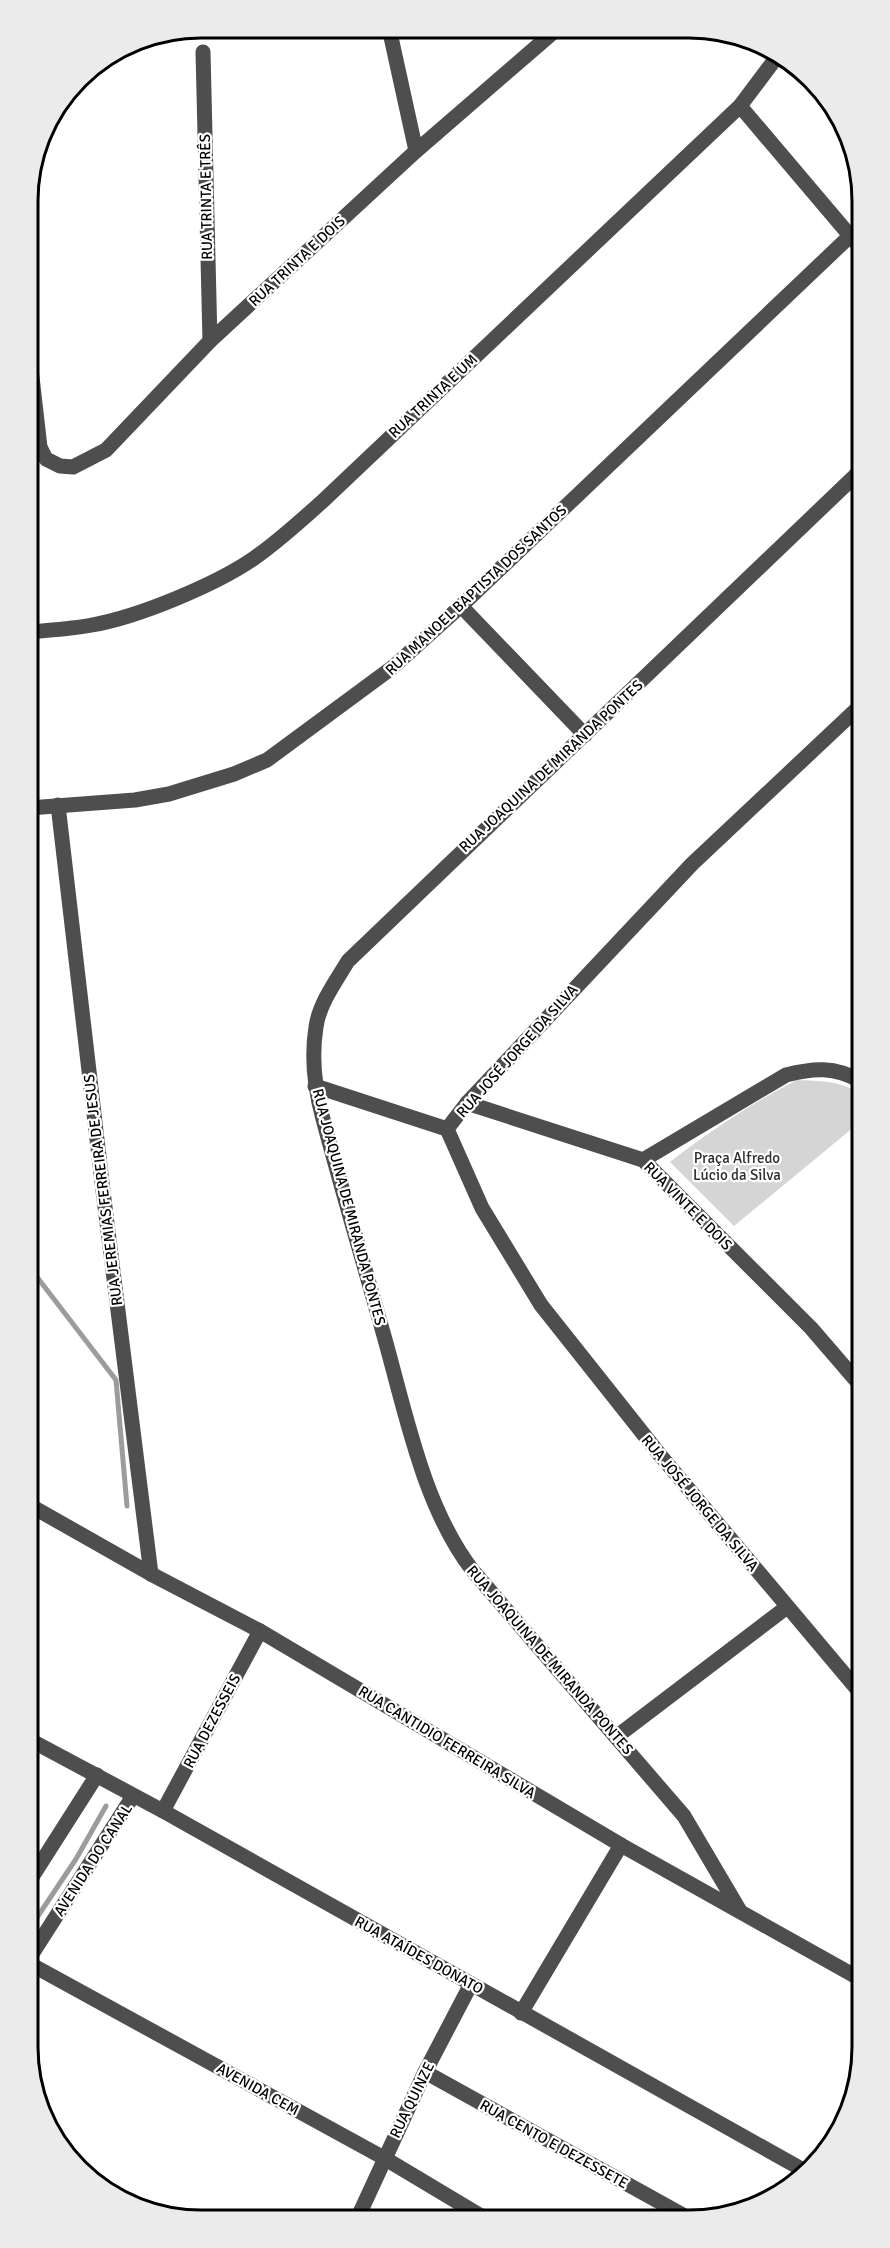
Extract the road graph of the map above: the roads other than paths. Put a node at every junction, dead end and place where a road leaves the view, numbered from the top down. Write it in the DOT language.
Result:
graph roads {
  1 [pos="391,37"];
  2 [pos="547,37"];
  3 [pos="203,52"];
  4 [pos="774,61"];
  5 [pos="740,106"];
  6 [pos="416,151"];
  7 [pos="852,238"];
  8 [pos="852,242"];
  9 [pos="210,341"];
  10 [pos="38,430"];
  11 [pos="852,479"];
  12 [pos="461,606"];
  13 [pos="38,631"];
  14 [pos="852,714"];
  15 [pos="585,735"];
  16 [pos="58,805"];
  17 [pos="38,807"];
  18 [pos="852,1076"];
  19 [pos="315,1086"];
  20 [pos="466,1103"];
  21 [pos="447,1129"];
  22 [pos="643,1160"];
  23 [pos="852,1376"];
  24 [pos="38,1510"];
  25 [pos="151,1574"];
  26 [pos="787,1607"];
  27 [pos="260,1631"];
  28 [pos="852,1683"];
  29 [pos="616,1737"];
  30 [pos="38,1744"];
  31 [pos="97,1775"];
  32 [pos="134,1796"];
  33 [pos="163,1811"];
  34 [pos="621,1845"];
  35 [pos="38,1867"];
  36 [pos="740,1911"];
  37 [pos="38,1945"];
  38 [pos="38,1968"];
  39 [pos="852,1974"];
  40 [pos="471,1984"];
  41 [pos="521,2013"];
  42 [pos="425,2072"];
  43 [pos="384,2158"];
  44 [pos="799,2168"];
  45 [pos="361,2210"];
  46 [pos="471,2210"];
  47 [pos="674,2210"];
  1 -- 6 [label="street"];
  2 -- 6 [label="street, RUA TRINTA E DOIS"];
  3 -- 9 [label="street, RUA TRINTA E TRÊS"];
  4 -- 5 [label="street, RUA TRINTA E UM"];
  5 -- 7 [label="street"];
  5 -- 13 [label="street, RUA TRINTA E UM"];
  6 -- 9 [label="street, RUA TRINTA E DOIS"];
  8 -- 12 [label="street, RUA MANOEL BAPTISTA DOS SANTOS"];
  9 -- 10 [label="street, RUA TRINTA E DOIS"];
  11 -- 15 [label="street, RUA JOAQUINA DE MIRANDA PONTES"];
  12 -- 15 [label="street"];
  12 -- 16 [label="street, RUA MANOEL BAPTISTA DOS SANTOS"];
  14 -- 20 [label="street, RUA JOSÉ JORGE DA SILVA"];
  15 -- 19 [label="street, RUA JOAQUINA DE MIRANDA PONTES"];
  16 -- 17 [label="street, RUA MANOEL BAPTISTA DOS SANTOS"];
  16 -- 25 [label="street, RUA JEREMIAS FERREIRA DE JESUS"];
  18 -- 22 [label="street"];
  19 -- 21 [label="street"];
  19 -- 29 [label="street, RUA JOAQUINA DE MIRANDA PONTES"];
  20 -- 21 [label="street, RUA JOSÉ JORGE DA SILVA"];
  20 -- 22 [label="street, RUA VINTE E DOIS"];
  21 -- 26 [label="street, RUA JOSÉ JORGE DA SILVA"];
  22 -- 23 [label="street, RUA VINTE E DOIS"];
  24 -- 25 [label="street, RUA CANTIDIO FERREIRA SILVA"];
  25 -- 27 [label="street, RUA CANTIDIO FERREIRA SILVA"];
  26 -- 28 [label="street, RUA JOSÉ JORGE DA SILVA"];
  26 -- 29 [label="street"];
  27 -- 33 [label="street, RUA DEZESSEIS"];
  27 -- 34 [label="street, RUA CANTIDIO FERREIRA SILVA"];
  29 -- 36 [label="street, RUA JOAQUINA DE MIRANDA PONTES"];
  30 -- 31 [label="street, RUA ATAÍDES DONATO"];
  31 -- 32 [label="street, RUA ATAÍDES DONATO"];
  31 -- 35 [label="street"];
  32 -- 33 [label="street, RUA ATAÍDES DONATO"];
  32 -- 37 [label="street, AVENIDA DO CANAL"];
  33 -- 40 [label="street, RUA ATAÍDES DONATO"];
  34 -- 36 [label="street, RUA CANTIDIO FERREIRA SILVA"];
  34 -- 41 [label="street"];
  36 -- 39 [label="street, RUA CANTIDIO FERREIRA SILVA"];
  38 -- 43 [label="street, AVENIDA CEM"];
  40 -- 41 [label="street, RUA ATAÍDES DONATO"];
  40 -- 42 [label="street, RUA QUINZE"];
  41 -- 44 [label="street, RUA ATAÍDES DONATO"];
  42 -- 43 [label="street, RUA QUINZE"];
  42 -- 47 [label="street, RUA CENTO E DEZESSETE"];
  43 -- 45 [label="street, RUA QUINZE"];
  43 -- 46 [label="street, AVENIDA CEM"];
}
